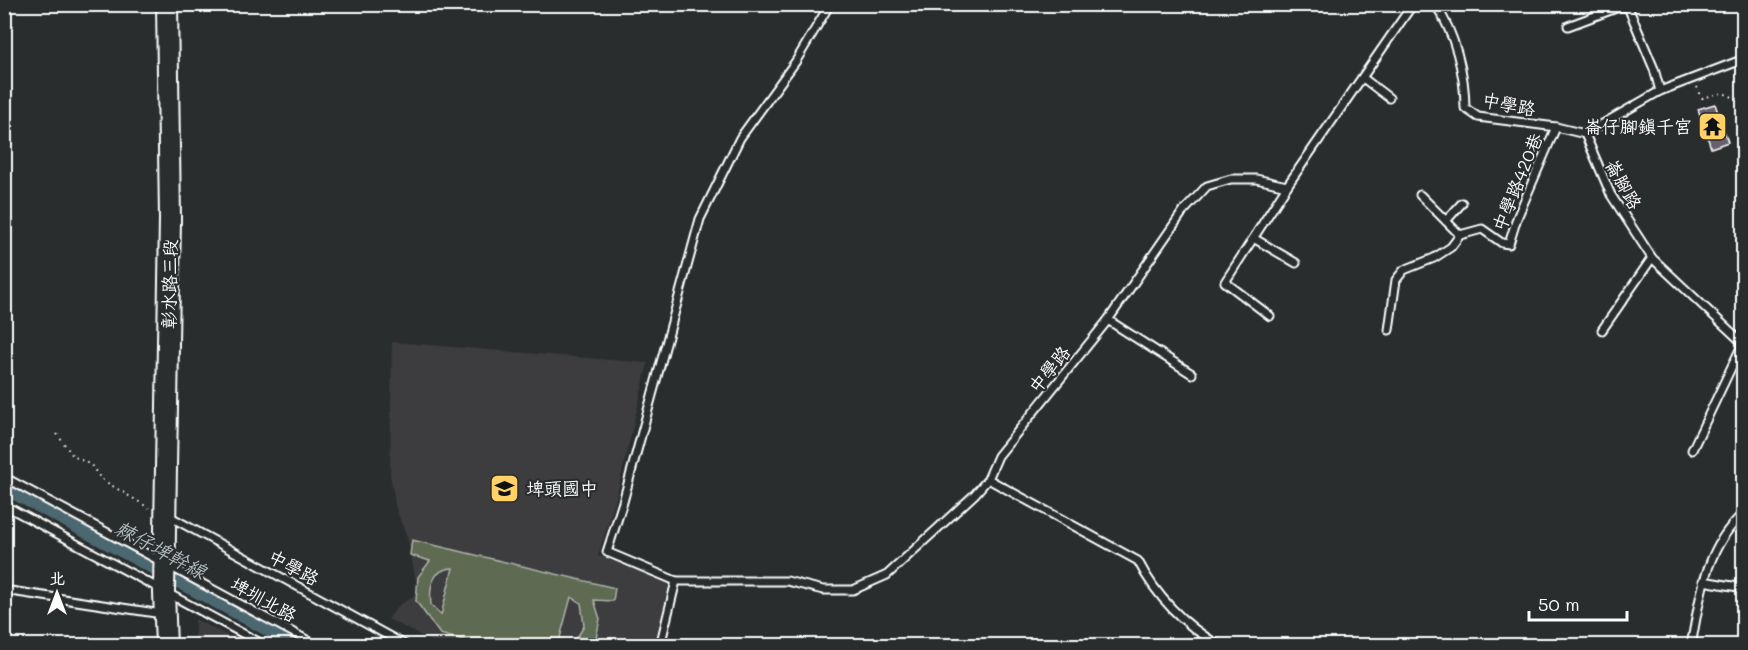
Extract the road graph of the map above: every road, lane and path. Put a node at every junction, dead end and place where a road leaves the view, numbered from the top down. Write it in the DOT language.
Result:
graph roads {
  1 [pos="167,4"];
  2 [pos="830,4"];
  3 [pos="1413,4"];
  4 [pos="1435,4"];
  5 [pos="1568,26"];
  6 [pos="1743,59"];
  7 [pos="1692,76"];
  8 [pos="1363,78"];
  9 [pos="1660,91"];
  10 [pos="1389,98"];
  11 [pos="1743,119"];
  12 [pos="1556,127"];
  13 [pos="1585,134"];
  14 [pos="1287,186"];
  15 [pos="1420,195"];
  16 [pos="1462,203"];
  17 [pos="1446,221"];
  18 [pos="1460,235"];
  19 [pos="1255,239"];
  20 [pos="1652,258"];
  21 [pos="1296,263"];
  22 [pos="1270,316"];
  23 [pos="1107,320"];
  24 [pos="1389,330"];
  25 [pos="1602,330"];
  26 [pos="1743,344"];
  27 [pos="1192,374"];
  28 [pos="57,434"];
  29 [pos="1692,450"];
  30 [pos="4,477"];
  31 [pos="988,479"];
  32 [pos="4,505"];
  33 [pos="1743,513"];
  34 [pos="167,515"];
  35 [pos="166,563"];
  36 [pos="676,581"];
  37 [pos="1703,581"];
  38 [pos="1743,588"];
  39 [pos="4,590"];
  40 [pos="164,592"];
  41 [pos="164,614"];
  42 [pos="166,645"];
  43 [pos="266,645"];
  44 [pos="318,645"];
  45 [pos="407,645"];
  46 [pos="660,645"];
  47 [pos="1220,645"];
  48 [pos="1691,645"];
  1 -- 34 [label="main road, 彰水路三段"];
  2 -- 36 [label="lane"];
  3 -- 8 [label="lane"];
  4 -- 12 [label="lane, 中學路"];
  5 -- 9 [label="lane"];
  6 -- 7 [label="lane"];
  7 -- 9 [label="lane"];
  7 -- 11 [label="path"];
  8 -- 10 [label="lane"];
  8 -- 14 [label="lane"];
  9 -- 13 [label="lane"];
  12 -- 13 [label="lane, 中學路"];
  12 -- 18 [label="lane, 中學路420巷"];
  13 -- 20 [label="lane, 崙腳路"];
  14 -- 19 [label="lane"];
  14 -- 23 [label="lane, 中學路"];
  15 -- 17 [label="lane"];
  16 -- 17 [label="lane"];
  17 -- 18 [label="lane"];
  18 -- 24 [label="lane"];
  19 -- 21 [label="lane"];
  19 -- 22 [label="lane"];
  20 -- 25 [label="lane"];
  20 -- 26 [label="lane, 崙腳路"];
  23 -- 27 [label="lane"];
  23 -- 31 [label="lane, 中學路"];
  26 -- 29 [label="lane"];
  28 -- 34 [label="path"];
  30 -- 35 [label="lane, 埤圳北路"];
  31 -- 36 [label="lane, 中學路"];
  31 -- 47 [label="lane"];
  32 -- 40 [label="lane"];
  33 -- 37 [label="lane"];
  34 -- 35 [label="main road, 彰水路三段"];
  34 -- 45 [label="lane, 中學路"];
  35 -- 40 [label="main road, 彰水路三段"];
  35 -- 44 [label="lane, 埤圳北路"];
  36 -- 46 [label="lane"];
  37 -- 38 [label="lane"];
  37 -- 48 [label="lane"];
  39 -- 41 [label="lane"];
  40 -- 41 [label="main road, 彰水路三段"];
  40 -- 43 [label="lane"];
  41 -- 42 [label="main road, 彰水路三段"];
}
